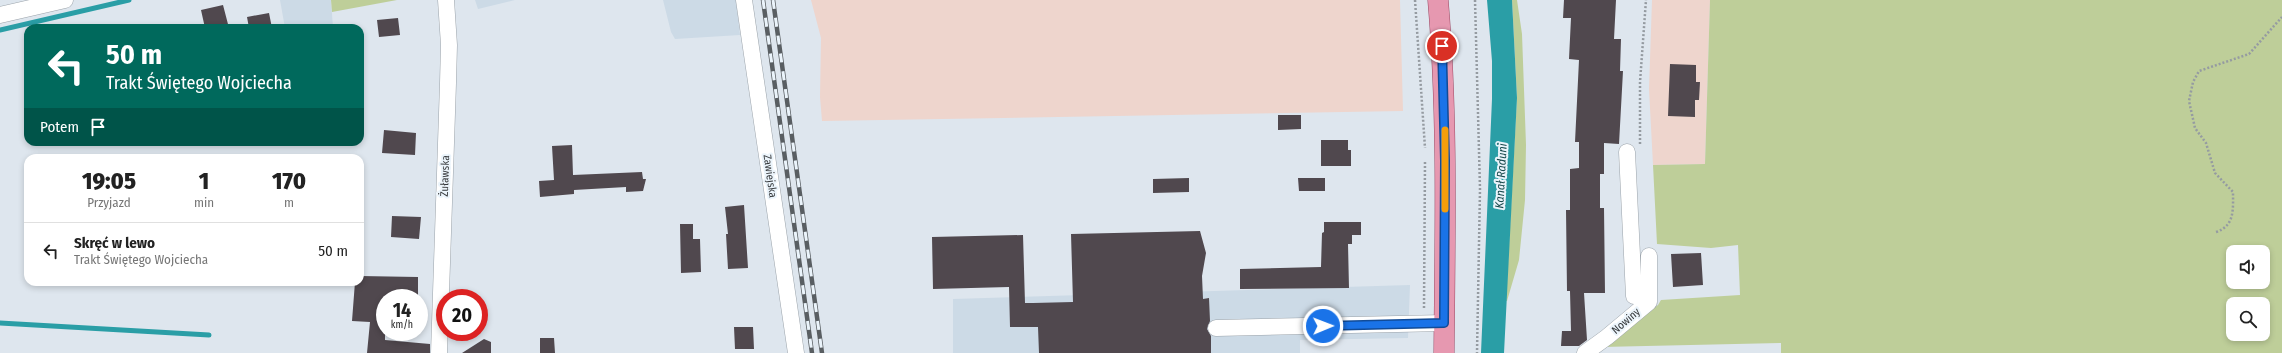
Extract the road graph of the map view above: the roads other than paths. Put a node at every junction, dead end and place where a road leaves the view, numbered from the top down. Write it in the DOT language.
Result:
graph roads {
  1 [pos="65,0"];
  2 [pos="446,0"];
  3 [pos="744,0"];
  4 [pos="1438,0"];
  5 [pos="0,15"];
  6 [pos="1634,151"];
  7 [pos="1649,256"];
  8 [pos="1633,276"];
  9 [pos="1649,276"];
  10 [pos="1634,296"];
  11 [pos="1444,323"];
  12 [pos="1216,328"];
  13 [pos="439,353"];
  14 [pos="796,353"];
  15 [pos="1444,353"];
  16 [pos="1586,353"];
  1 -- 5 [label="street"];
  2 -- 13 [label="street, Żuławska"];
  3 -- 14 [label="street, Zawiejska"];
  4 -- 11 [label="main road"];
  6 -- 8 [label="street"];
  7 -- 9 [label="street, Nowiny"];
  8 -- 9 [label="street"];
  8 -- 10 [label="street"];
  9 -- 16 [label="street, Nowiny"];
  11 -- 12 [label="street"];
  11 -- 15 [label="main road"];
}
